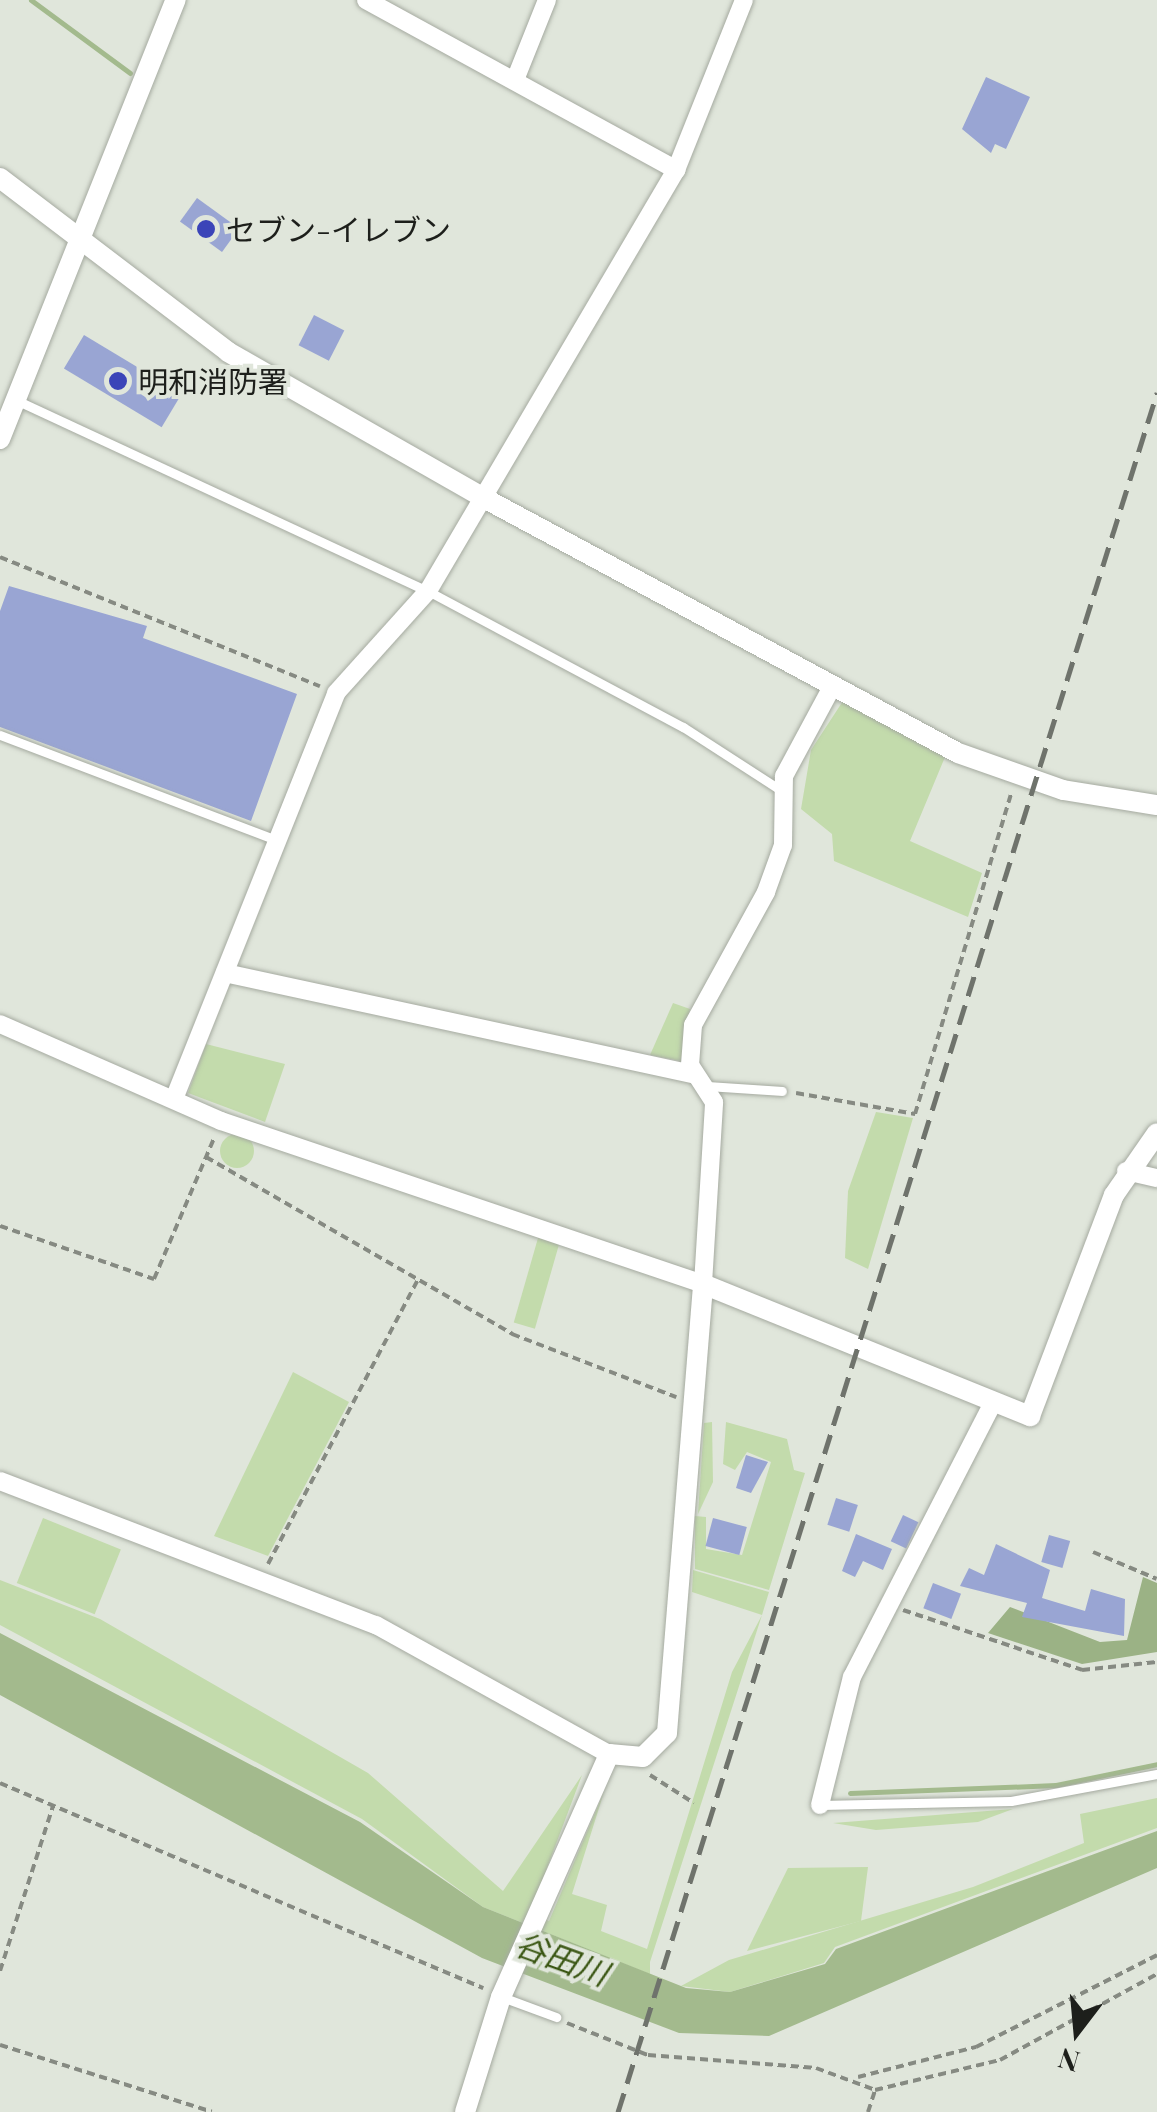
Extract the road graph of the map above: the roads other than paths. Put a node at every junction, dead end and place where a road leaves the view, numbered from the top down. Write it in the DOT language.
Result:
graph roads {
  1 [pos="176,0"];
  2 [pos="366,0"];
  3 [pos="547,0"];
  4 [pos="744,0"];
  5 [pos="515,80"];
  6 [pos="676,170"];
  7 [pos="0,178"];
  8 [pos="80,239"];
  9 [pos="8,397"];
  10 [pos="0,440"];
  11 [pos="482,498"];
  12 [pos="428,591"];
  13 [pos="833,685"];
  14 [pos="0,735"];
  15 [pos="782,791"];
  16 [pos="1157,805"];
  17 [pos="277,840"];
  18 [pos="225,973"];
  19 [pos="0,1024"];
  20 [pos="700,1080"];
  21 [pos="782,1091"];
  22 [pos="174,1099"];
  23 [pos="1157,1133"];
  24 [pos="1126,1172"];
  25 [pos="1157,1178"];
  26 [pos="703,1284"];
  27 [pos="993,1403"];
  28 [pos="0,1481"];
  29 [pos="609,1754"];
  30 [pos="1157,1774"];
  31 [pos="820,1804"];
  32 [pos="502,1993"];
  33 [pos="556,2017"];
  34 [pos="464,2112"];
  1 -- 8 [label="street"];
  2 -- 5 [label="street"];
  3 -- 5 [label="street"];
  4 -- 6 [label="street"];
  5 -- 6 [label="street"];
  6 -- 11 [label="street"];
  7 -- 8 [label="street"];
  8 -- 9 [label="street"];
  8 -- 11 [label="street"];
  9 -- 10 [label="street"];
  9 -- 12 [label="lane"];
  11 -- 12 [label="street"];
  11 -- 13 [label="street"];
  12 -- 15 [label="lane"];
  12 -- 17 [label="street"];
  13 -- 15 [label="street"];
  13 -- 16 [label="street"];
  14 -- 17 [label="lane"];
  15 -- 20 [label="street"];
  17 -- 18 [label="street"];
  18 -- 20 [label="street"];
  18 -- 22 [label="street"];
  19 -- 22 [label="street"];
  20 -- 21 [label="lane"];
  20 -- 26 [label="street"];
  22 -- 26 [label="street"];
  23 -- 24 [label="street"];
  24 -- 25 [label="street"];
  24 -- 27 [label="street"];
  26 -- 27 [label="street"];
  26 -- 29 [label="street"];
  27 -- 31 [label="street"];
  28 -- 29 [label="street"];
  29 -- 32 [label="street"];
  30 -- 31 [label="lane"];
  32 -- 33 [label="lane"];
  32 -- 34 [label="street"];
}
